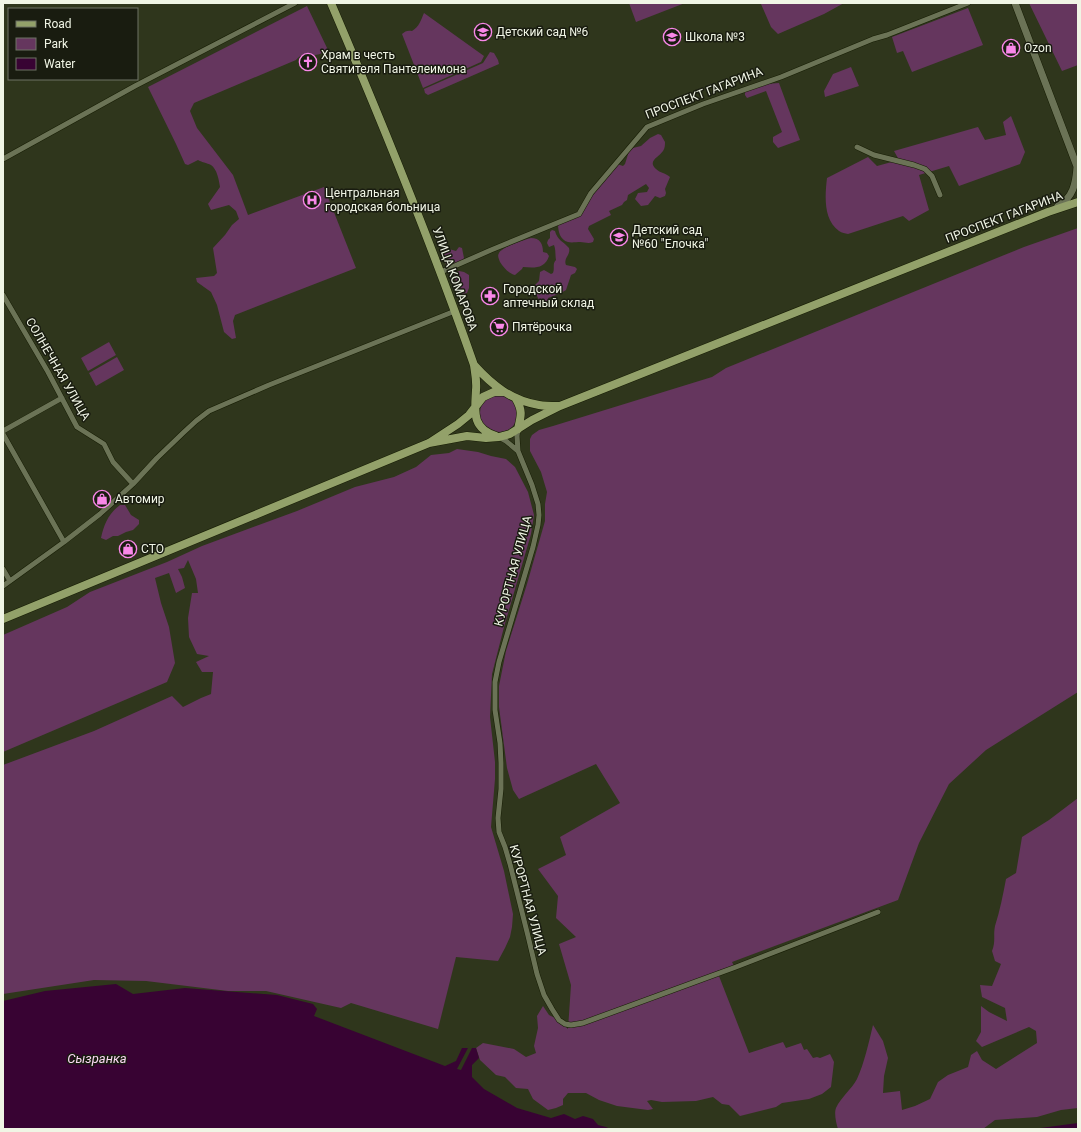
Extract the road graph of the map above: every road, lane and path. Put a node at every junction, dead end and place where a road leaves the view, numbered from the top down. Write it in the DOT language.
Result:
graph roads {
  1 [pos="295,3"];
  2 [pos="331,3"];
  3 [pos="968,3"];
  4 [pos="1015,3"];
  5 [pos="856,148"];
  6 [pos="3,159"];
  7 [pos="1078,168"];
  8 [pos="940,195"];
  9 [pos="1078,202"];
  10 [pos="1048,212"];
  11 [pos="441,272"];
  12 [pos="3,295"];
  13 [pos="455,311"];
  14 [pos="474,365"];
  15 [pos="504,392"];
  16 [pos="62,398"];
  17 [pos="516,399"];
  18 [pos="560,406"];
  19 [pos="474,408"];
  20 [pos="518,429"];
  21 [pos="3,433"];
  22 [pos="499,437"];
  23 [pos="428,443"];
  24 [pos="518,451"];
  25 [pos="133,484"];
  26 [pos="64,542"];
  27 [pos="3,569"];
  28 [pos="10,581"];
  29 [pos="3,586"];
  30 [pos="3,619"];
  31 [pos="878,912"];
  1 -- 6 [label="street"];
  2 -- 11 [label="main road, УЛИЦА КОМАРОВА"];
  3 -- 11 [label="street, ПРОСПЕКТ ГАГАРИНА"];
  4 -- 7 [label="main road"];
  5 -- 8 [label="street"];
  7 -- 10 [label="main road"];
  9 -- 10 [label="main road, ПРОСПЕКТ ГАГАРИНА"];
  10 -- 18 [label="main road, ПРОСПЕКТ ГАГАРИНА"];
  11 -- 13 [label="main road, УЛИЦА КОМАРОВА"];
  12 -- 16 [label="street, СОЛНЕЧНАЯ УЛИЦА"];
  13 -- 14 [label="main road, УЛИЦА КОМАРОВА"];
  13 -- 25 [label="street"];
  14 -- 15 [label="main road"];
  14 -- 19 [label="main road"];
  15 -- 17 [label="main road"];
  15 -- 19 [label="main road"];
  16 -- 21 [label="street"];
  16 -- 25 [label="street, СОЛНЕЧНАЯ УЛИЦА"];
  17 -- 18 [label="main road, ПРОСПЕКТ ГАГАРИНА"];
  17 -- 20 [label="main road"];
  18 -- 20 [label="main road, ПРОСПЕКТ ГАГАРИНА"];
  19 -- 22 [label="main road"];
  19 -- 23 [label="main road"];
  20 -- 22 [label="main road"];
  20 -- 24 [label="street, КУРОРТНАЯ УЛИЦА"];
  21 -- 26 [label="street"];
  22 -- 23 [label="main road"];
  22 -- 24 [label="street"];
  23 -- 30 [label="main road"];
  24 -- 31 [label="street, КУРОРТНАЯ УЛИЦА"];
  25 -- 26 [label="street"];
  26 -- 28 [label="street"];
  27 -- 28 [label="street"];
  28 -- 29 [label="street"];
}
